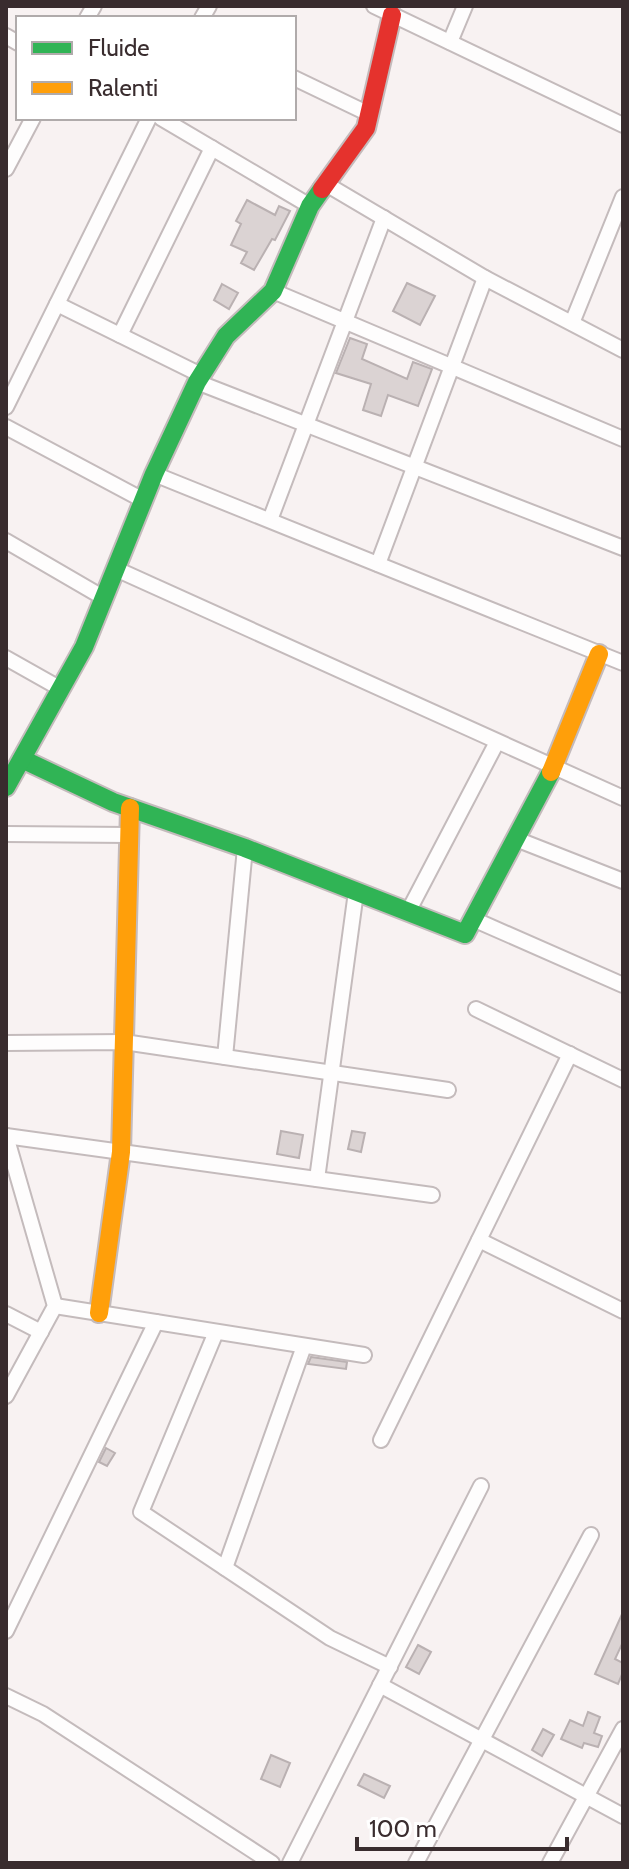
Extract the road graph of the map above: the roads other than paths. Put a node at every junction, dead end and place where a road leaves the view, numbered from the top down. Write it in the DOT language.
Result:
graph roads {
  1 [pos="374,6"];
  2 [pos="465,6"];
  3 [pos="392,15"];
  4 [pos="450,42"];
  5 [pos="296,79"];
  6 [pos="369,114"];
  7 [pos="32,120"];
  8 [pos="148,120"];
  9 [pos="164,120"];
  10 [pos="623,125"];
  11 [pos="212,148"];
  12 [pos="6,169"];
  13 [pos="326,184"];
  14 [pos="623,197"];
  15 [pos="310,206"];
  16 [pos="384,218"];
  17 [pos="485,278"];
  18 [pos="273,291"];
  19 [pos="57,304"];
  20 [pos="345,322"];
  21 [pos="572,323"];
  22 [pos="120,335"];
  23 [pos="623,350"];
  24 [pos="452,367"];
  25 [pos="199,378"];
  26 [pos="6,407"];
  27 [pos="306,425"];
  28 [pos="6,427"];
  29 [pos="623,439"];
  30 [pos="415,467"];
  31 [pos="154,474"];
  32 [pos="143,500"];
  33 [pos="270,520"];
  34 [pos="6,541"];
  35 [pos="623,548"];
  36 [pos="378,564"];
  37 [pos="116,569"];
  38 [pos="104,598"];
  39 [pos="599,654"];
  40 [pos="6,658"];
  41 [pos="623,663"];
  42 [pos="61,689"];
  43 [pos="497,742"];
  44 [pos="22,759"];
  45 [pos="554,767"];
  46 [pos="6,787"];
  47 [pos="623,798"];
  48 [pos="130,808"];
  49 [pos="6,834"];
  50 [pos="129,835"];
  51 [pos="516,839"];
  52 [pos="245,848"];
  53 [pos="623,881"];
  54 [pos="356,892"];
  55 [pos="408,912"];
  56 [pos="473,919"];
  57 [pos="623,985"];
  58 [pos="476,1009"];
  59 [pos="124,1042"];
  60 [pos="6,1043"];
  61 [pos="570,1054"];
  62 [pos="225,1057"];
  63 [pos="331,1073"];
  64 [pos="623,1080"];
  65 [pos="448,1090"];
  66 [pos="6,1136"];
  67 [pos="121,1152"];
  68 [pos="10,1158"];
  69 [pos="317,1179"];
  70 [pos="432,1195"];
  71 [pos="479,1240"];
  72 [pos="55,1306"];
  73 [pos="623,1311"];
  74 [pos="99,1313"];
  75 [pos="6,1314"];
  76 [pos="156,1322"];
  77 [pos="41,1332"];
  78 [pos="216,1332"];
  79 [pos="304,1346"];
  80 [pos="364,1355"];
  81 [pos="6,1396"];
  82 [pos="381,1440"];
  83 [pos="481,1486"];
  84 [pos="591,1535"];
  85 [pos="225,1568"];
  86 [pos="6,1631"];
  87 [pos="390,1667"];
  88 [pos="380,1685"];
  89 [pos="6,1696"];
  90 [pos="623,1729"];
  91 [pos="482,1740"];
  92 [pos="586,1796"];
  93 [pos="623,1816"];
  94 [pos="272,1863"];
  95 [pos="290,1863"];
  96 [pos="416,1863"];
  97 [pos="550,1863"];
  1 -- 3 [label="street"];
  2 -- 4 [label="street"];
  3 -- 4 [label="street"];
  3 -- 6 [label="street"];
  4 -- 10 [label="street"];
  5 -- 6 [label="street"];
  6 -- 13 [label="street"];
  7 -- 12 [label="street"];
  8 -- 19 [label="street"];
  9 -- 11 [label="street"];
  11 -- 15 [label="street"];
  11 -- 22 [label="street"];
  13 -- 15 [label="street"];
  13 -- 16 [label="street"];
  14 -- 21 [label="street"];
  15 -- 18 [label="street"];
  16 -- 17 [label="street"];
  16 -- 20 [label="street"];
  17 -- 21 [label="street"];
  17 -- 24 [label="street"];
  18 -- 20 [label="street"];
  18 -- 25 [label="street"];
  19 -- 22 [label="street"];
  19 -- 26 [label="street"];
  20 -- 24 [label="street"];
  20 -- 27 [label="street"];
  21 -- 23 [label="street"];
  22 -- 25 [label="street"];
  24 -- 29 [label="street"];
  24 -- 30 [label="street"];
  25 -- 27 [label="street"];
  25 -- 31 [label="street"];
  27 -- 30 [label="street"];
  27 -- 33 [label="street"];
  28 -- 32 [label="street"];
  30 -- 35 [label="street"];
  30 -- 36 [label="street"];
  31 -- 32 [label="street"];
  31 -- 33 [label="street"];
  32 -- 37 [label="street"];
  33 -- 36 [label="street"];
  34 -- 38 [label="street"];
  36 -- 39 [label="street"];
  37 -- 38 [label="street"];
  37 -- 43 [label="street"];
  38 -- 42 [label="street"];
  39 -- 41 [label="street"];
  39 -- 45 [label="street"];
  40 -- 42 [label="street"];
  42 -- 44 [label="street"];
  43 -- 45 [label="street"];
  43 -- 55 [label="street"];
  44 -- 46 [label="street"];
  44 -- 48 [label="street"];
  45 -- 47 [label="street"];
  45 -- 51 [label="street"];
  48 -- 50 [label="street"];
  48 -- 52 [label="street"];
  49 -- 50 [label="street"];
  50 -- 59 [label="street"];
  51 -- 53 [label="street"];
  51 -- 56 [label="street"];
  52 -- 54 [label="street"];
  52 -- 62 [label="street"];
  54 -- 55 [label="street"];
  54 -- 63 [label="street"];
  55 -- 56 [label="street"];
  56 -- 57 [label="street"];
  58 -- 61 [label="street"];
  59 -- 60 [label="street"];
  59 -- 62 [label="street"];
  59 -- 67 [label="street"];
  61 -- 64 [label="street"];
  61 -- 71 [label="street"];
  62 -- 63 [label="street"];
  63 -- 65 [label="street"];
  63 -- 69 [label="street"];
  66 -- 67 [label="street"];
  66 -- 68 [label="street"];
  67 -- 69 [label="street"];
  67 -- 74 [label="street"];
  68 -- 72 [label="street"];
  69 -- 70 [label="street"];
  71 -- 73 [label="street"];
  71 -- 82 [label="street"];
  72 -- 74 [label="street"];
  72 -- 77 [label="street"];
  74 -- 76 [label="street"];
  75 -- 77 [label="street"];
  76 -- 78 [label="street"];
  76 -- 86 [label="street"];
  77 -- 81 [label="street"];
  78 -- 79 [label="street"];
  78 -- 85 [label="street"];
  79 -- 80 [label="street"];
  79 -- 85 [label="street"];
  83 -- 87 [label="street"];
  84 -- 91 [label="street"];
  85 -- 87 [label="street"];
  87 -- 88 [label="street"];
  88 -- 91 [label="street"];
  88 -- 95 [label="street"];
  89 -- 94 [label="street"];
  90 -- 92 [label="street"];
  91 -- 92 [label="street"];
  91 -- 96 [label="street"];
  92 -- 93 [label="street"];
  92 -- 97 [label="street"];
}
